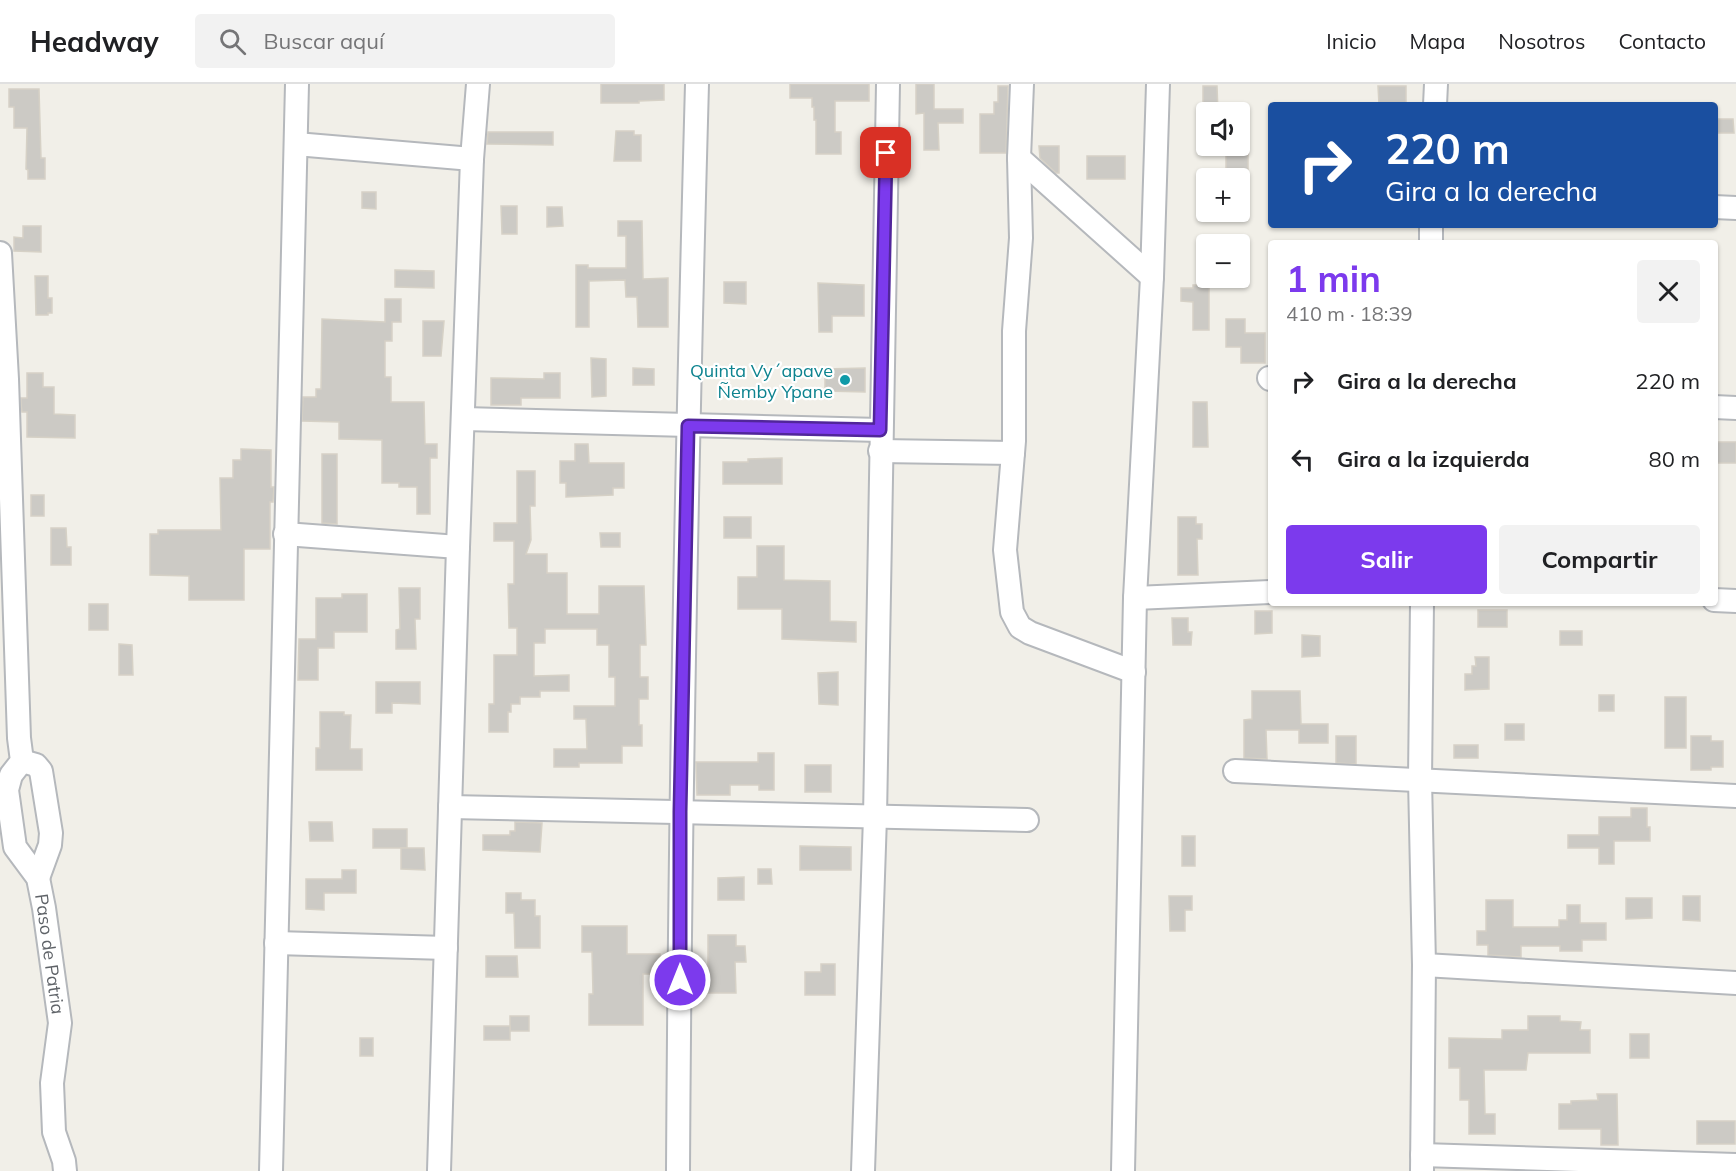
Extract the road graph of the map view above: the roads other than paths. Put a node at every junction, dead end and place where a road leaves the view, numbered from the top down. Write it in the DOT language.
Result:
graph roads {
  1 [pos="297,84"];
  2 [pos="477,84"];
  3 [pos="697,84"];
  4 [pos="888,84"];
  5 [pos="1022,84"];
  6 [pos="1158,84"];
  7 [pos="1436,84"];
  8 [pos="1435,102"];
  9 [pos="296,144"];
  10 [pos="1019,158"];
  11 [pos="472,159"];
  12 [pos="1718,207"];
  13 [pos="1736,208"];
  14 [pos="0,253"];
  15 [pos="0,260"];
  16 [pos="1152,277"];
  17 [pos="1718,406"];
  18 [pos="1736,408"];
  19 [pos="464,418"];
  20 [pos="688,426"];
  21 [pos="880,440"];
  22 [pos="1013,453"];
  23 [pos="285,534"];
  24 [pos="458,547"];
  25 [pos="1268,592"];
  26 [pos="1135,598"];
  27 [pos="1718,600"];
  28 [pos="1736,601"];
  29 [pos="1422,606"];
  30 [pos="0,615"];
  31 [pos="17,659"];
  32 [pos="1134,672"];
  33 [pos="22,761"];
  34 [pos="1235,771"];
  35 [pos="1420,779"];
  36 [pos="1736,796"];
  37 [pos="450,807"];
  38 [pos="680,812"];
  39 [pos="875,817"];
  40 [pos="1027,820"];
  41 [pos="38,878"];
  42 [pos="276,943"];
  43 [pos="446,948"];
  44 [pos="1424,966"];
  45 [pos="1736,983"];
  46 [pos="1422,1163"];
  47 [pos="1736,1165"];
  48 [pos="65,1171"];
  49 [pos="271,1171"];
  50 [pos="439,1171"];
  51 [pos="678,1171"];
  52 [pos="863,1171"];
  53 [pos="1123,1171"];
  1 -- 9 [label="street"];
  2 -- 11 [label="street"];
  3 -- 20 [label="street"];
  4 -- 21 [label="street"];
  5 -- 10 [label="street"];
  6 -- 16 [label="street"];
  7 -- 8 [label="street"];
  9 -- 11 [label="street"];
  9 -- 23 [label="street"];
  10 -- 16 [label="street"];
  10 -- 22 [label="street"];
  11 -- 19 [label="street"];
  12 -- 13 [label="street"];
  14 -- 15 [label="street"];
  15 -- 31 [label="street"];
  16 -- 26 [label="street"];
  17 -- 18 [label="street"];
  19 -- 20 [label="street"];
  19 -- 24 [label="street"];
  20 -- 21 [label="street"];
  20 -- 38 [label="street"];
  21 -- 22 [label="street"];
  21 -- 39 [label="street"];
  22 -- 32 [label="street"];
  23 -- 24 [label="street"];
  23 -- 42 [label="street"];
  24 -- 37 [label="street"];
  25 -- 26 [label="street"];
  26 -- 32 [label="street"];
  27 -- 28 [label="street"];
  29 -- 35 [label="street"];
  30 -- 31 [label="street"];
  31 -- 33 [label="street"];
  32 -- 53 [label="street"];
  33 -- 41 [label="street, Paso de Patria"];
  33 -- 41 [label="street, Paso de Patria"];
  34 -- 35 [label="street"];
  35 -- 36 [label="street"];
  35 -- 44 [label="street"];
  37 -- 38 [label="street"];
  37 -- 43 [label="street"];
  38 -- 39 [label="street"];
  38 -- 51 [label="street"];
  39 -- 40 [label="street"];
  39 -- 52 [label="street"];
  41 -- 48 [label="street, Paso de Patria"];
  42 -- 43 [label="street"];
  42 -- 49 [label="street"];
  43 -- 50 [label="street"];
  44 -- 45 [label="street"];
  44 -- 46 [label="street"];
  46 -- 47 [label="street"];
}
